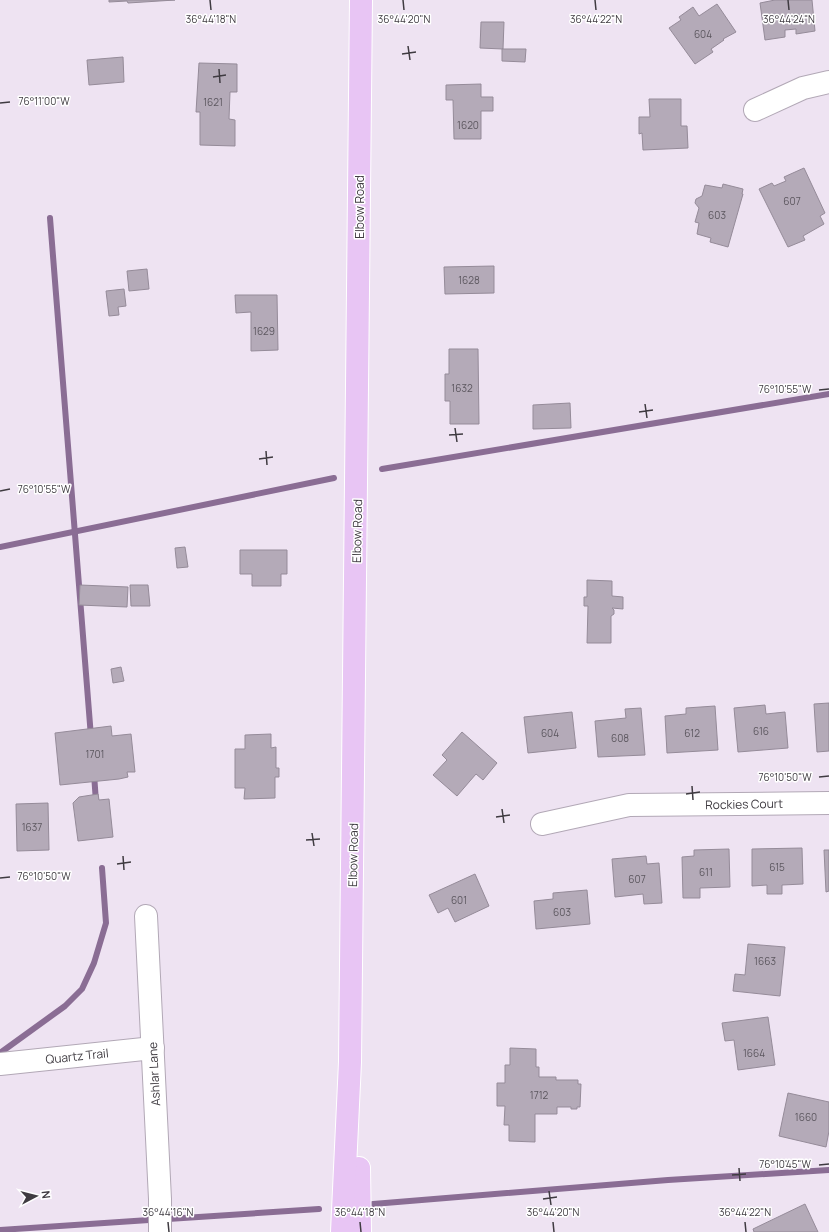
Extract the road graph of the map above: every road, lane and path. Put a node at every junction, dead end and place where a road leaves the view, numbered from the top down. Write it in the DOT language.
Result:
graph roads {
  1 [pos="361,0"];
  2 [pos="829,82"];
  3 [pos="755,110"];
  4 [pos="829,803"];
  5 [pos="542,824"];
  6 [pos="146,916"];
  7 [pos="153,1048"];
  8 [pos="350,1062"];
  9 [pos="0,1064"];
  10 [pos="160,1232"];
  11 [pos="342,1232"];
  12 [pos="360,1232"];
  1 -- 8 [label="main road, Elbow Road"];
  2 -- 3 [label="street"];
  4 -- 5 [label="street, Rockies Court"];
  6 -- 7 [label="street, Ashlar Lane"];
  7 -- 9 [label="street, Quartz Trail"];
  7 -- 10 [label="street, Ashlar Lane"];
  8 -- 11 [label="main road, Elbow Road"];
  8 -- 12 [label="main road, Elbow Road"];
}
